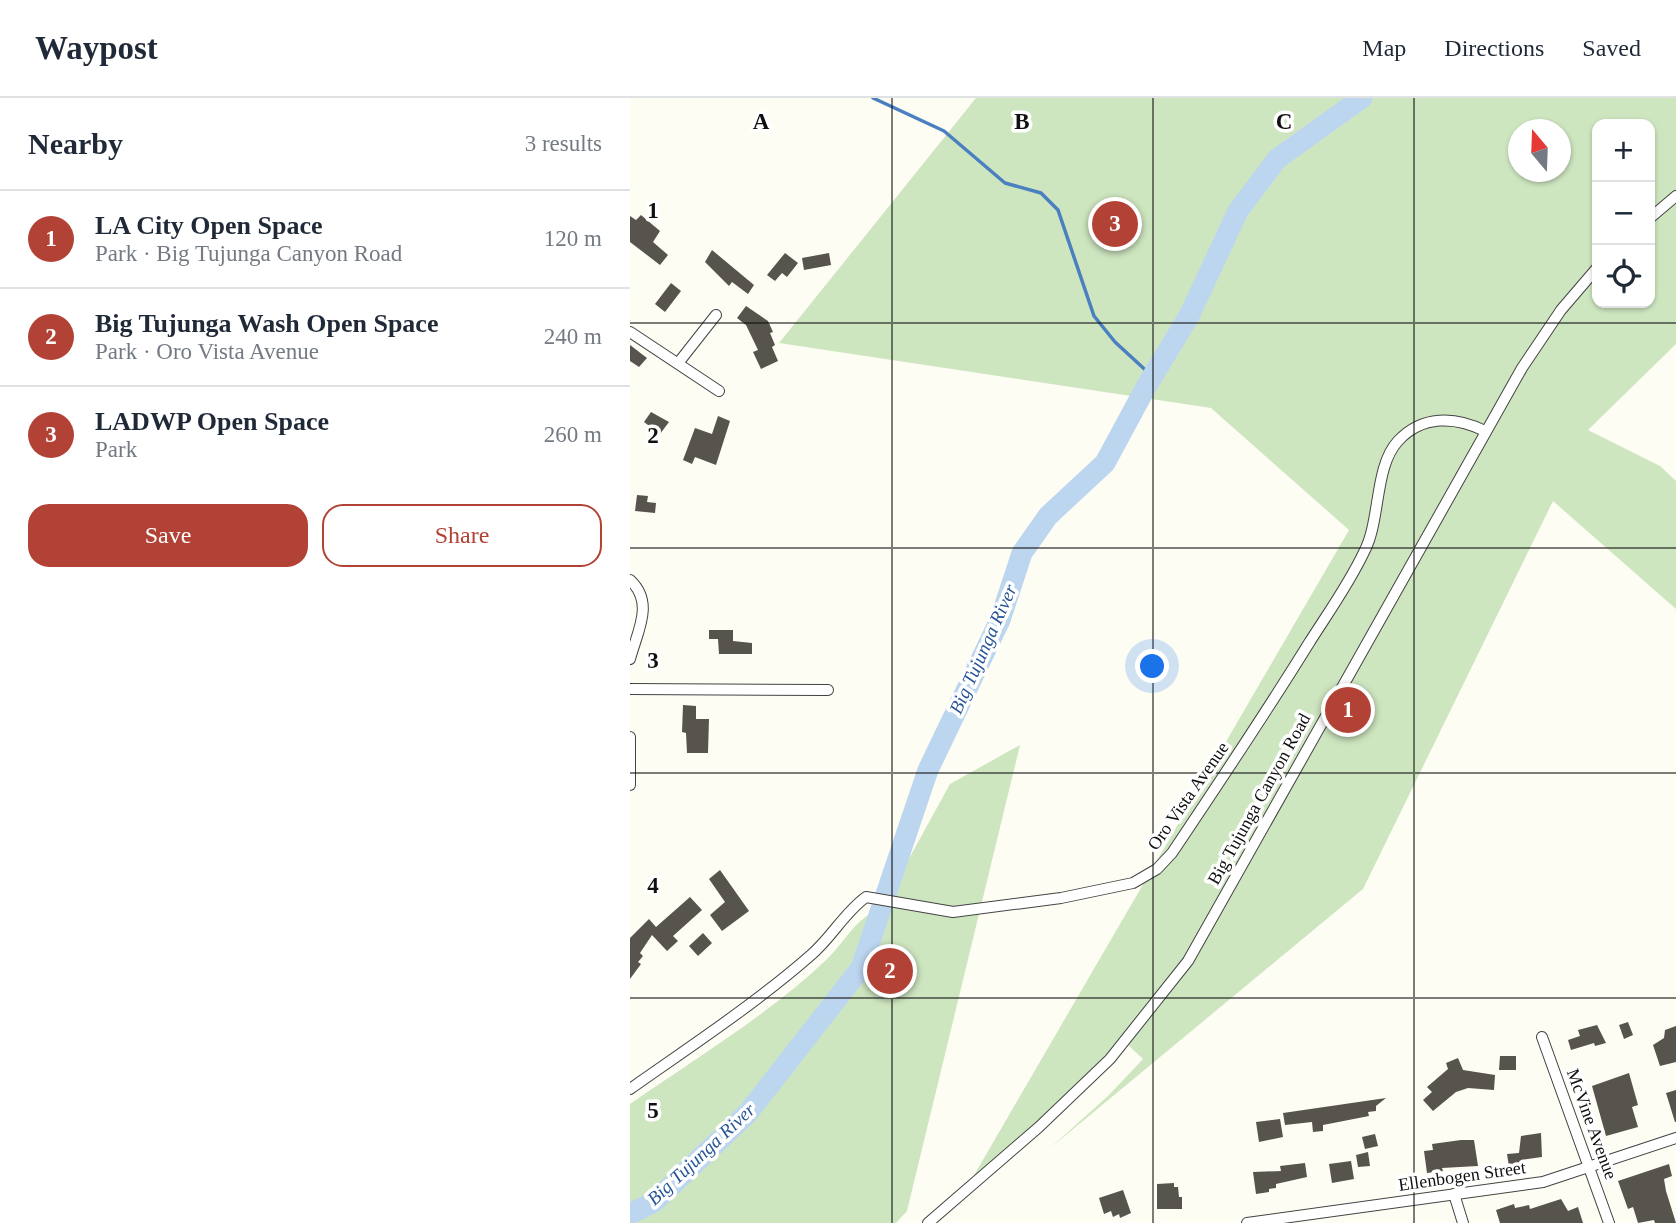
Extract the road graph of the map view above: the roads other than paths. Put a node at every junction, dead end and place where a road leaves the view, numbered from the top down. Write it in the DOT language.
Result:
graph roads {
  1 [pos="1676,196"];
  2 [pos="1655,214"];
  3 [pos="1592,274"];
  4 [pos="716,316"];
  5 [pos="630,332"];
  6 [pos="679,362"];
  7 [pos="719,391"];
  8 [pos="1485,431"];
  9 [pos="630,580"];
  10 [pos="630,659"];
  11 [pos="630,689"];
  12 [pos="828,690"];
  13 [pos="630,737"];
  14 [pos="630,785"];
  15 [pos="1542,1037"];
  16 [pos="630,1089"];
  17 [pos="1676,1138"];
  18 [pos="1589,1168"];
  19 [pos="1454,1194"];
  20 [pos="1319,1218"];
  21 [pos="928,1223"];
  22 [pos="1247,1223"];
  23 [pos="1463,1223"];
  24 [pos="1608,1223"];
  1 -- 2 [label="street"];
  3 -- 8 [label="street, Big Tujunga Canyon Road"];
  4 -- 6 [label="street"];
  5 -- 6 [label="street"];
  6 -- 7 [label="street"];
  8 -- 16 [label="street, Oro Vista Avenue"];
  8 -- 21 [label="street, Big Tujunga Canyon Road"];
  9 -- 10 [label="street"];
  11 -- 12 [label="street"];
  13 -- 14 [label="street"];
  15 -- 18 [label="street, McVine Avenue"];
  17 -- 18 [label="street, Ellenbogen Street"];
  18 -- 19 [label="street, Ellenbogen Street"];
  18 -- 24 [label="street, McVine Avenue"];
  19 -- 20 [label="street, Ellenbogen Street"];
  19 -- 23 [label="street"];
  20 -- 22 [label="street, Ellenbogen Street"];
}
